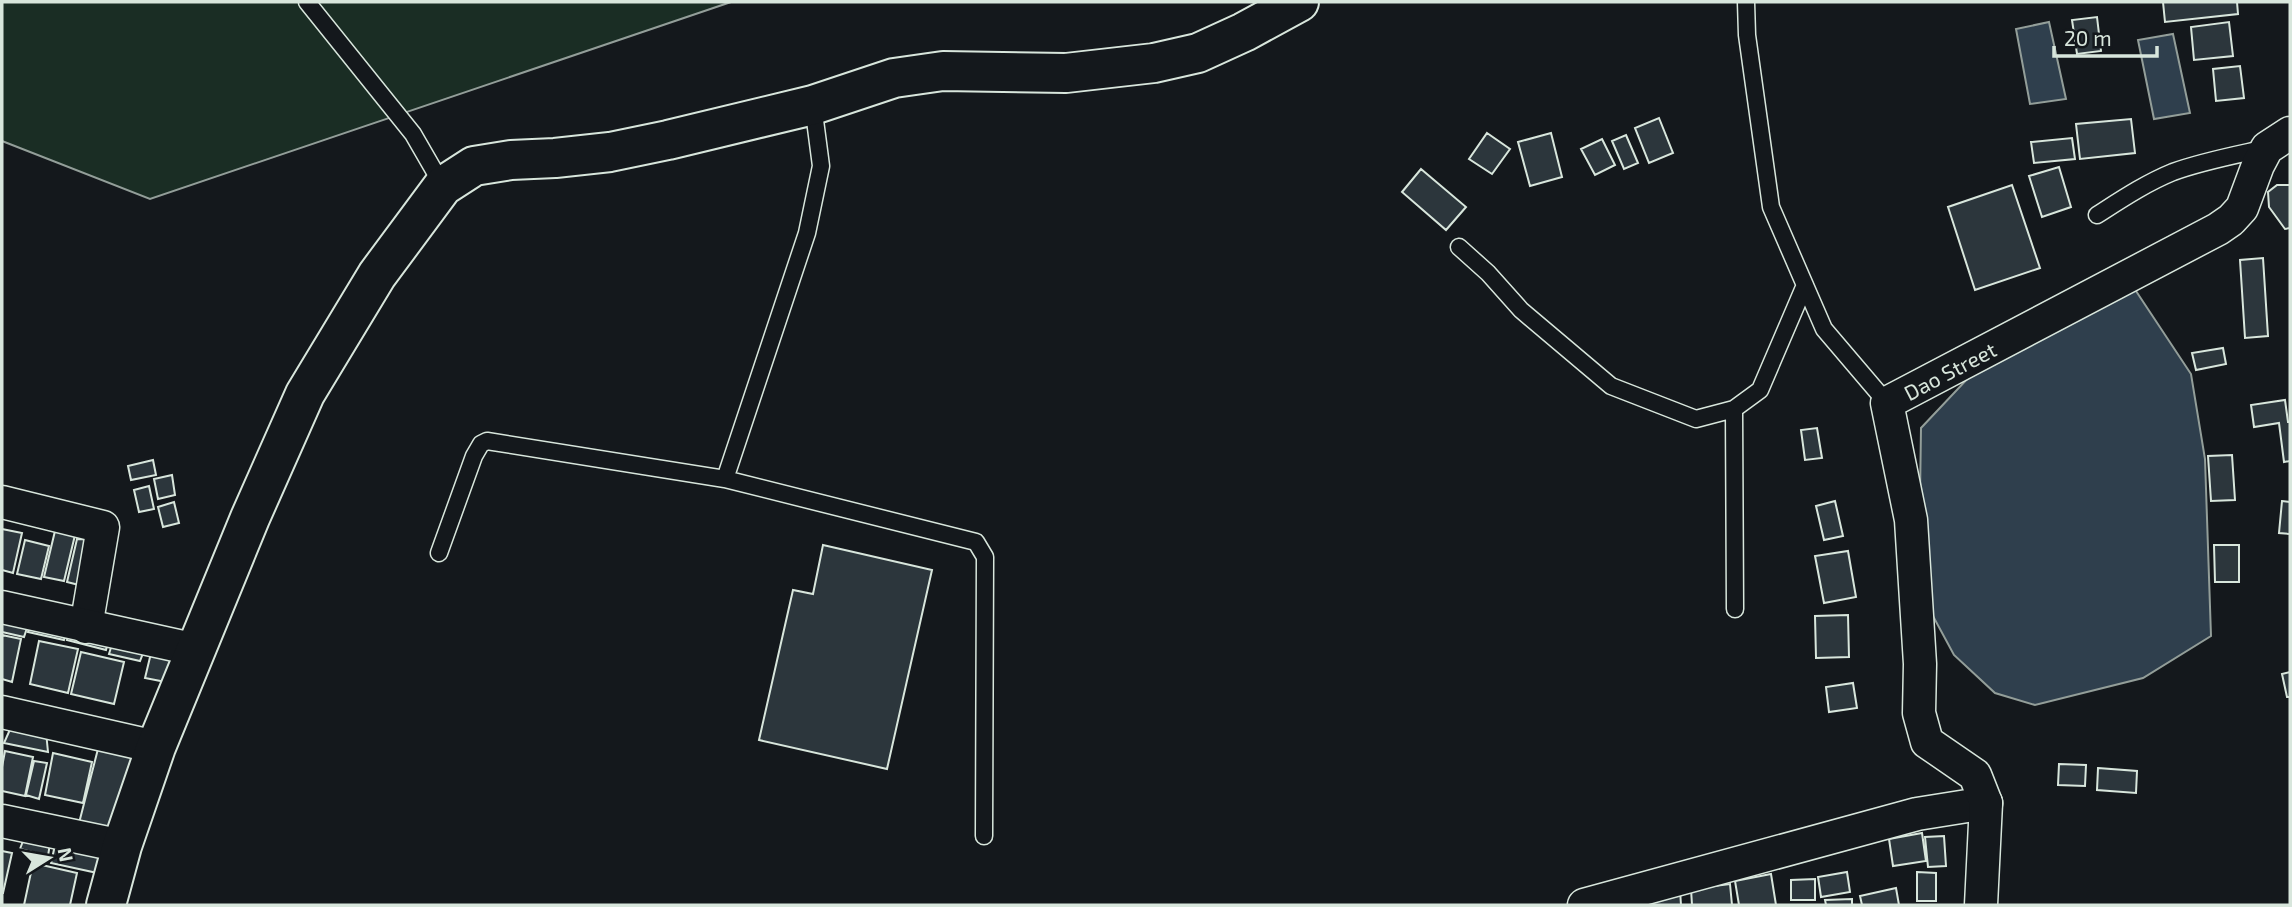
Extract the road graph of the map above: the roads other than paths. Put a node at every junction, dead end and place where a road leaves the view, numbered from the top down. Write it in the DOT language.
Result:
graph roads {
  1 [pos="307,2"];
  2 [pos="1300,2"];
  3 [pos="1746,2"];
  4 [pos="813,105"];
  5 [pos="2279,141"];
  6 [pos="443,186"];
  7 [pos="2097,215"];
  8 [pos="1459,247"];
  9 [pos="1805,285"];
  10 [pos="1887,403"];
  11 [pos="1734,409"];
  12 [pos="725,479"];
  13 [pos="2,502"];
  14 [pos="439,553"];
  15 [pos="2,607"];
  16 [pos="1735,609"];
  17 [pos="86,626"];
  18 [pos="197,650"];
  19 [pos="2,712"];
  20 [pos="156,747"];
  21 [pos="1981,789"];
  22 [pos="2,821"];
  23 [pos="984,836"];
  24 [pos="122,846"];
  25 [pos="106,905"];
  26 [pos="1584,905"];
  27 [pos="1981,905"];
  1 -- 6 [label="lane"];
  2 -- 4 [label="street"];
  3 -- 9 [label="lane"];
  4 -- 6 [label="street"];
  4 -- 12 [label="lane"];
  5 -- 7 [label="lane"];
  5 -- 10 [label="street, Dao Street"];
  6 -- 18 [label="street"];
  8 -- 11 [label="lane"];
  9 -- 10 [label="lane"];
  9 -- 11 [label="lane"];
  10 -- 21 [label="street, Dao Street"];
  11 -- 16 [label="lane"];
  12 -- 14 [label="lane"];
  12 -- 23 [label="lane"];
  13 -- 17 [label="street"];
  15 -- 17 [label="street"];
  17 -- 18 [label="street"];
  18 -- 20 [label="street"];
  19 -- 20 [label="street"];
  20 -- 24 [label="street"];
  21 -- 26 [label="street"];
  21 -- 27 [label="street"];
  22 -- 24 [label="street"];
  24 -- 25 [label="street"];
}
